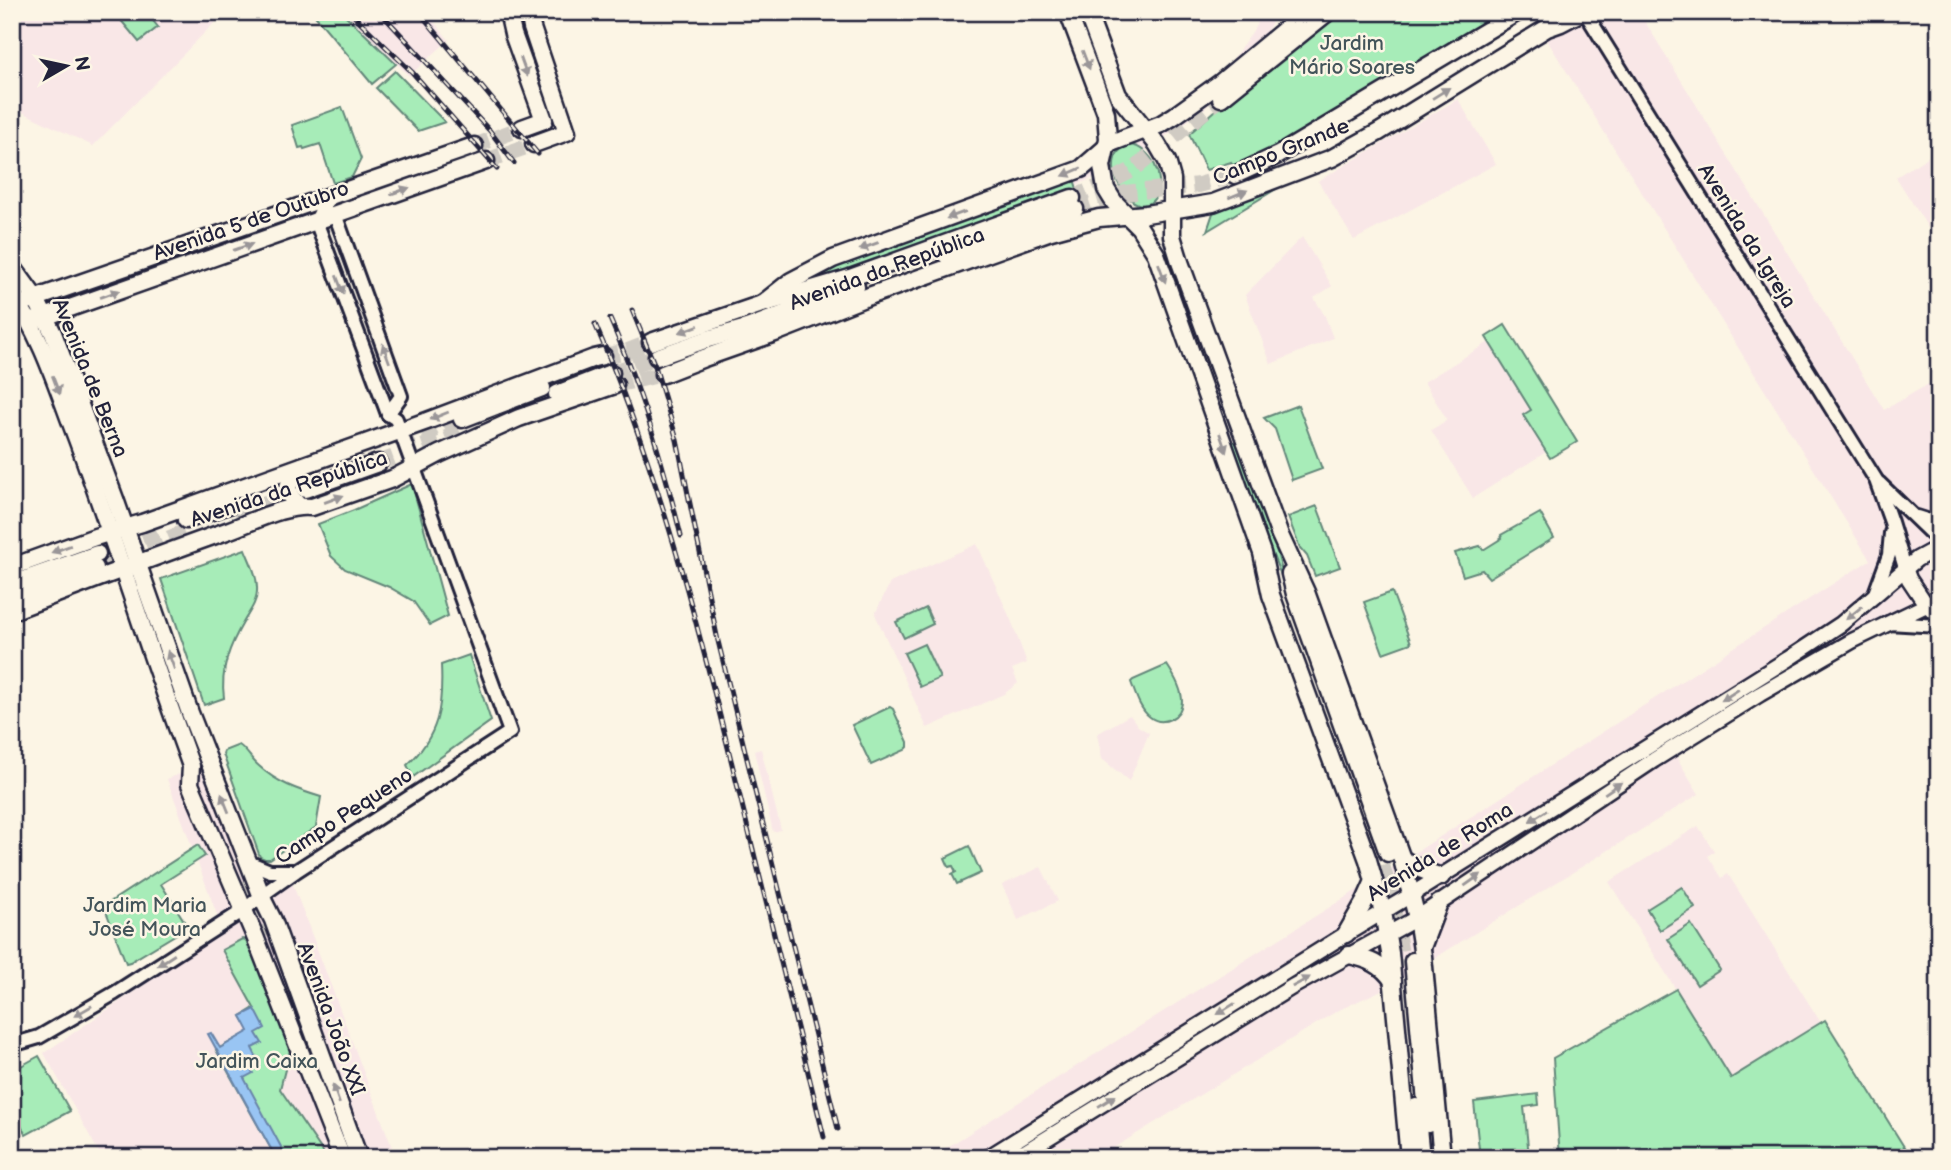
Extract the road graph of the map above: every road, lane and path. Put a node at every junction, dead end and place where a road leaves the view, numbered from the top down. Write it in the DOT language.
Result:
graph roads {
  1 [pos="509,12"];
  2 [pos="529,12"];
  3 [pos="1068,12"];
  4 [pos="1087,12"];
  5 [pos="1306,12"];
  6 [pos="1328,12"];
  7 [pos="1518,12"];
  8 [pos="1562,12"];
  9 [pos="1583,12"];
  10 [pos="1547,28"];
  11 [pos="1221,98"];
  12 [pos="522,128"];
  13 [pos="1145,130"];
  14 [pos="534,144"];
  15 [pos="474,146"];
  16 [pos="1107,146"];
  17 [pos="486,161"];
  18 [pos="1235,174"];
  19 [pos="333,196"];
  20 [pos="1172,209"];
  21 [pos="335,214"];
  22 [pos="1128,215"];
  23 [pos="316,221"];
  24 [pos="171,251"];
  25 [pos="12,266"];
  26 [pos="178,269"];
  27 [pos="16,299"];
  28 [pos="36,299"];
  29 [pos="762,304"];
  30 [pos="38,320"];
  31 [pos="747,328"];
  32 [pos="704,358"];
  33 [pos="611,374"];
  34 [pos="663,374"];
  35 [pos="1202,383"];
  36 [pos="1234,412"];
  37 [pos="388,414"];
  38 [pos="464,424"];
  39 [pos="522,425"];
  40 [pos="400,430"];
  41 [pos="376,458"];
  42 [pos="415,467"];
  43 [pos="303,477"];
  44 [pos="1876,480"];
  45 [pos="299,506"];
  46 [pos="233,509"];
  47 [pos="1908,512"];
  48 [pos="1891,522"];
  49 [pos="1939,524"];
  50 [pos="188,525"];
  51 [pos="117,530"];
  52 [pos="1939,541"];
  53 [pos="1939,547"];
  54 [pos="1262,554"];
  55 [pos="130,566"];
  56 [pos="12,567"];
  57 [pos="1905,568"];
  58 [pos="12,584"];
  59 [pos="1874,597"];
  60 [pos="12,598"];
  61 [pos="1933,602"];
  62 [pos="12,611"];
  63 [pos="1939,618"];
  64 [pos="1888,623"];
  65 [pos="1939,626"];
  66 [pos="194,724"];
  67 [pos="178,730"];
  68 [pos="202,744"];
  69 [pos="1665,745"];
  70 [pos="185,750"];
  71 [pos="191,766"];
  72 [pos="248,862"];
  73 [pos="1392,862"];
  74 [pos="296,871"];
  75 [pos="1441,877"];
  76 [pos="243,881"];
  77 [pos="1374,881"];
  78 [pos="1411,895"];
  79 [pos="263,899"];
  80 [pos="1439,903"];
  81 [pos="244,910"];
  82 [pos="1383,912"];
  83 [pos="1417,918"];
  84 [pos="1387,933"];
  85 [pos="1346,934"];
  86 [pos="1422,947"];
  87 [pos="1349,955"];
  88 [pos="1393,982"];
  89 [pos="306,1036"];
  90 [pos="12,1045"];
  91 [pos="328,1121"];
  92 [pos="346,1124"];
  93 [pos="1044,1128"];
  94 [pos="342,1158"];
  95 [pos="359,1158"];
  96 [pos="987,1158"];
  97 [pos="1015,1158"];
  98 [pos="1409,1158"];
  99 [pos="1420,1158"];
  100 [pos="1432,1158"];
  101 [pos="1441,1158"];
  1 -- 12 [label="main road, one-way"];
  2 -- 14 [label="main road"];
  3 -- 16 [label="main road, one-way"];
  4 -- 13 [label="main road"];
  5 -- 13 [label="main road"];
  6 -- 11 [label="main road"];
  7 -- 18 [label="main road, Campo Grande"];
  8 -- 10 [label="main road"];
  9 -- 10 [label="main road, Campo Grande"];
  9 -- 44 [label="street, Avenida da Igreja"];
  20 -- 10 [label="main road, Campo Grande, one-way"];
  13 -- 16 [label="main road"];
  13 -- 20 [label="main road"];
  15 -- 19 [label="main road, Avenida 5 de Outubro"];
  16 -- 22 [label="main road"];
  16 -- 29 [label="main road, Avenida da República, one-way"];
  21 -- 17 [label="main road, Avenida 5 de Outubro, one-way"];
  19 -- 23 [label="street"];
  19 -- 24 [label="main road, Avenida 5 de Outubro"];
  20 -- 22 [label="main road"];
  20 -- 36 [label="main road"];
  21 -- 23 [label="main road, Avenida 5 de Outubro"];
  37 -- 21 [label="street, one-way"];
  22 -- 32 [label="main road, Avenida da República"];
  22 -- 35 [label="main road, one-way"];
  26 -- 23 [label="main road, Avenida 5 de Outubro, one-way"];
  23 -- 37 [label="street, one-way"];
  24 -- 26 [label="main road"];
  24 -- 28 [label="main road, Avenida 5 de Outubro"];
  25 -- 28 [label="main road, Avenida de Berna"];
  30 -- 26 [label="main road, Avenida 5 de Outubro, one-way"];
  27 -- 28 [label="main road, Avenida 5 de Outubro"];
  27 -- 30 [label="main road, Avenida de Berna"];
  28 -- 30 [label="main road, Avenida de Berna"];
  29 -- 31 [label="main road, Avenida da República, one-way"];
  29 -- 31 [label="main road, Avenida da República"];
  30 -- 51 [label="main road, Avenida de Berna"];
  31 -- 32 [label="main road"];
  32 -- 34 [label="main road, Avenida da República"];
  33 -- 38 [label="main road"];
  33 -- 39 [label="main road"];
  33 -- 40 [label="main road, Avenida da República, one-way"];
  33 -- 42 [label="main road, Avenida da República"];
  35 -- 36 [label="main road"];
  35 -- 54 [label="main road, one-way"];
  36 -- 73 [label="main road"];
  37 -- 40 [label="street"];
  40 -- 42 [label="street"];
  40 -- 43 [label="main road, Avenida da República"];
  41 -- 43 [label="main road"];
  45 -- 42 [label="main road, Avenida da República, one-way"];
  42 -- 74 [label="street, Campo Pequeno"];
  43 -- 45 [label="main road"];
  43 -- 51 [label="main road, Avenida da República"];
  44 -- 47 [label="street, Avenida da Igreja"];
  44 -- 48 [label="street, Avenida da Igreja"];
  45 -- 55 [label="main road, Avenida da República"];
  46 -- 50 [label="main road"];
  47 -- 49 [label="street"];
  47 -- 52 [label="street, Avenida da Igreja"];
  48 -- 57 [label="street, Avenida da Igreja"];
  48 -- 59 [label="street"];
  51 -- 55 [label="main road, Avenida de Berna"];
  51 -- 56 [label="main road, Avenida da República, one-way"];
  53 -- 57 [label="main road, Avenida de Roma"];
  54 -- 73 [label="main road"];
  54 -- 77 [label="main road"];
  55 -- 62 [label="main road, Avenida da República"];
  66 -- 55 [label="main road, Campo Pequeno, one-way"];
  55 -- 67 [label="main road"];
  57 -- 59 [label="main road, Avenida de Roma"];
  57 -- 61 [label="main road"];
  58 -- 60 [label="main road"];
  59 -- 69 [label="main road, Avenida de Roma, one-way"];
  61 -- 63 [label="street"];
  61 -- 64 [label="main road, Avenida de Roma"];
  64 -- 65 [label="street"];
  64 -- 69 [label="main road, Avenida de Roma"];
  66 -- 67 [label="main road"];
  66 -- 68 [label="main road, Campo Pequeno"];
  67 -- 70 [label="main road"];
  68 -- 70 [label="main road"];
  72 -- 68 [label="main road, Campo Pequeno, one-way"];
  69 -- 75 [label="main road, Avenida de Roma, one-way"];
  80 -- 69 [label="main road, Avenida de Roma, one-way"];
  70 -- 71 [label="main road"];
  71 -- 76 [label="main road"];
  71 -- 81 [label="main road"];
  72 -- 74 [label="street"];
  72 -- 79 [label="main road, Campo Pequeno"];
  73 -- 75 [label="main road"];
  73 -- 78 [label="main road"];
  74 -- 79 [label="street, Campo Pequeno"];
  75 -- 78 [label="main road, Avenida de Roma"];
  77 -- 82 [label="main road"];
  77 -- 85 [label="main road"];
  78 -- 82 [label="main road, Avenida de Roma"];
  78 -- 83 [label="main road"];
  79 -- 81 [label="street"];
  79 -- 89 [label="main road"];
  92 -- 79 [label="main road, Avenida João XXI, one-way"];
  80 -- 83 [label="main road, Avenida de Roma"];
  80 -- 86 [label="main road"];
  81 -- 90 [label="street, one-way"];
  81 -- 91 [label="main road, Avenida João XXI"];
  82 -- 84 [label="main road"];
  82 -- 85 [label="main road, Avenida de Roma"];
  83 -- 84 [label="main road, Avenida de Roma"];
  83 -- 86 [label="main road"];
  84 -- 87 [label="main road, Avenida de Roma"];
  84 -- 88 [label="main road"];
  85 -- 93 [label="main road, Avenida de Roma, one-way"];
  86 -- 101 [label="main road"];
  87 -- 88 [label="main road"];
  93 -- 87 [label="main road, Avenida de Roma, one-way"];
  88 -- 98 [label="main road"];
  91 -- 92 [label="main road"];
  91 -- 94 [label="main road, Avenida João XXI"];
  92 -- 95 [label="main road, Avenida João XXI"];
  93 -- 96 [label="main road, Avenida de Roma"];
  93 -- 97 [label="main road, Avenida de Roma"];
  99 -- 100 [label="main road"];
}
